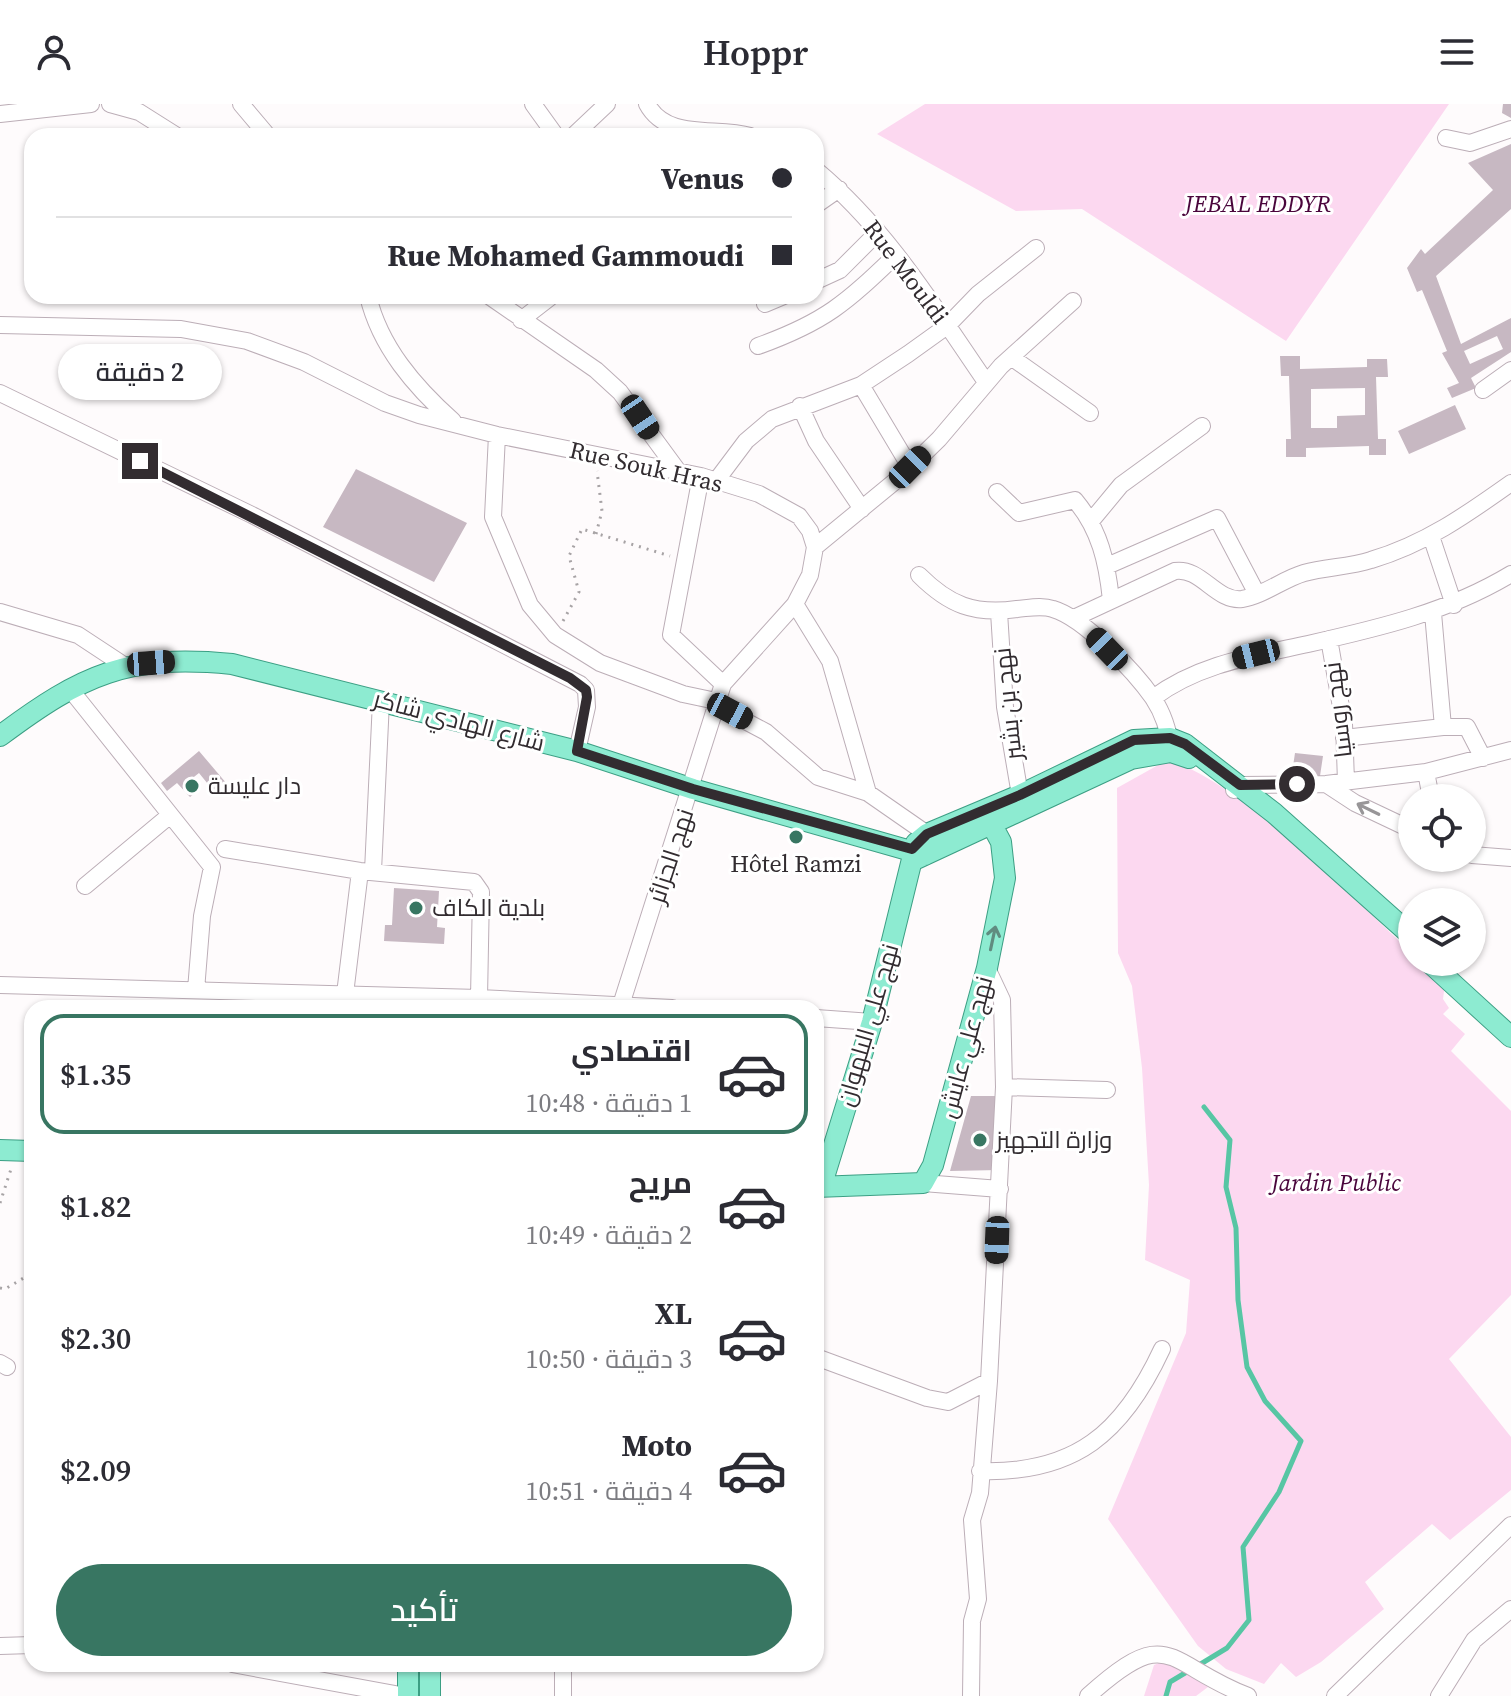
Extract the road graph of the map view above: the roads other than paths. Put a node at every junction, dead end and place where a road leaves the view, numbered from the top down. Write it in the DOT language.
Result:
graph roads {
  1 [pos="91,104"];
  2 [pos="110,104"];
  3 [pos="241,104"];
  4 [pos="533,104"];
  5 [pos="607,104"];
  6 [pos="650,108"];
  7 [pos="0,114"];
  8 [pos="164,128"];
  9 [pos="261,128"];
  10 [pos="550,128"];
  11 [pos="582,128"];
  12 [pos="674,128"];
  13 [pos="1511,129"];
  14 [pos="1446,138"];
  15 [pos="824,177"];
  16 [pos="839,189"];
  17 [pos="824,199"];
  18 [pos="878,232"];
  19 [pos="1036,248"];
  20 [pos="896,255"];
  21 [pos="824,277"];
  22 [pos="1073,301"];
  23 [pos="371,304"];
  24 [pos="500,304"];
  25 [pos="542,304"];
  26 [pos="521,320"];
  27 [pos="0,325"];
  28 [pos="947,326"];
  29 [pos="758,346"];
  30 [pos="1011,357"];
  31 [pos="1511,370"];
  32 [pos="986,382"];
  33 [pos="861,385"];
  34 [pos="1483,390"];
  35 [pos="0,393"];
  36 [pos="800,406"];
  37 [pos="1090,413"];
  38 [pos="454,422"];
  39 [pos="1202,426"];
  40 [pos="497,435"];
  41 [pos="910,467"];
  42 [pos="678,471"];
  43 [pos="708,478"];
  44 [pos="1508,490"];
  45 [pos="997,492"];
  46 [pos="862,509"];
  47 [pos="1092,520"];
  48 [pos="1431,536"];
  49 [pos="815,547"];
  50 [pos="1107,566"];
  51 [pos="1511,574"];
  52 [pos="919,575"];
  53 [pos="1257,594"];
  54 [pos="1111,600"];
  55 [pos="795,604"];
  56 [pos="1454,605"];
  57 [pos="0,612"];
  58 [pos="999,612"];
  59 [pos="1433,613"];
  60 [pos="1074,618"];
  61 [pos="1329,639"];
  62 [pos="125,666"];
  63 [pos="723,684"];
  64 [pos="70,689"];
  65 [pos="1153,698"];
  66 [pos="381,701"];
  67 [pos="715,703"];
  68 [pos="1443,727"];
  69 [pos="0,736"];
  70 [pos="1344,738"];
  71 [pos="1170,745"];
  72 [pos="1511,750"];
  73 [pos="577,751"];
  74 [pos="1483,758"];
  75 [pos="1426,772"];
  76 [pos="1346,782"];
  77 [pos="1326,784"];
  78 [pos="1428,784"];
  79 [pos="1236,788"];
  80 [pos="693,789"];
  81 [pos="868,793"];
  82 [pos="1020,795"];
  83 [pos="169,816"];
  84 [pos="987,818"];
  85 [pos="1398,823"];
  86 [pos="225,849"];
  87 [pos="919,850"];
  88 [pos="1486,856"];
  89 [pos="1511,858"];
  90 [pos="366,871"];
  91 [pos="85,886"];
  92 [pos="1398,924"];
  93 [pos="1398,933"];
  94 [pos="987,968"];
  95 [pos="1444,976"];
  96 [pos="1457,976"];
  97 [pos="0,985"];
  98 [pos="196,990"];
  99 [pos="345,994"];
  100 [pos="479,998"];
  101 [pos="488,1000"];
  102 [pos="623,1000"];
  103 [pos="824,1019"];
  104 [pos="872,1022"];
  105 [pos="1511,1024"];
  106 [pos="1511,1037"];
  107 [pos="1004,1087"];
  108 [pos="1107,1090"];
  109 [pos="824,1169"];
  110 [pos="923,1183"];
  111 [pos="824,1187"];
  112 [pos="1000,1189"];
  113 [pos="1162,1349"];
  114 [pos="824,1360"];
  115 [pos="989,1381"];
  116 [pos="980,1471"];
  117 [pos="1511,1525"];
  118 [pos="1511,1609"];
  119 [pos="24,1645"];
  120 [pos="0,1646"];
  121 [pos="276,1672"];
  122 [pos="408,1672"];
  123 [pos="430,1672"];
  124 [pos="563,1672"];
  125 [pos="407,1696"];
  126 [pos="430,1696"];
  127 [pos="563,1696"];
  128 [pos="971,1696"];
  129 [pos="1088,1696"];
  130 [pos="1248,1696"];
  131 [pos="1335,1696"];
  132 [pos="1439,1696"];
  1 -- 7 [label="street"];
  2 -- 8 [label="street"];
  3 -- 9 [label="street"];
  4 -- 10 [label="street"];
  5 -- 11 [label="street"];
  6 -- 12 [label="street"];
  13 -- 14 [label="street"];
  15 -- 16 [label="street, Rue Mouldi"];
  16 -- 17 [label="street"];
  16 -- 18 [label="street, Rue Mouldi"];
  18 -- 20 [label="street, Rue Mouldi"];
  18 -- 21 [label="street"];
  19 -- 28 [label="street"];
  20 -- 28 [label="street, Rue Mouldi"];
  20 -- 29 [label="street"];
  22 -- 30 [label="street"];
  23 -- 38 [label="street"];
  24 -- 26 [label="street"];
  25 -- 26 [label="street"];
  26 -- 42 [label="street"];
  27 -- 38 [label="street, Rue Souk Hras"];
  28 -- 32 [label="street, Rue Mouldi"];
  28 -- 33 [label="street"];
  30 -- 32 [label="street"];
  30 -- 37 [label="street"];
  31 -- 34 [label="street"];
  32 -- 41 [label="street"];
  33 -- 36 [label="street"];
  33 -- 41 [label="street"];
  35 -- 73 [label="street"];
  36 -- 43 [label="street"];
  36 -- 46 [label="street"];
  38 -- 40 [label="street, Rue Souk Hras"];
  39 -- 47 [label="street"];
  40 -- 42 [label="street, Rue Souk Hras"];
  40 -- 67 [label="street"];
  41 -- 46 [label="street"];
  42 -- 43 [label="street, Rue Souk Hras"];
  43 -- 49 [label="street, Rue Souk Hras"];
  43 -- 63 [label="street"];
  44 -- 48 [label="street"];
  45 -- 47 [label="street"];
  46 -- 49 [label="street"];
  47 -- 50 [label="street"];
  48 -- 53 [label="street"];
  48 -- 56 [label="street"];
  49 -- 55 [label="street, نهج الجزائر"];
  50 -- 53 [label="street"];
  50 -- 54 [label="street"];
  51 -- 56 [label="street"];
  52 -- 58 [label="street"];
  53 -- 54 [label="street"];
  54 -- 60 [label="street"];
  55 -- 63 [label="street, نهج الجزائر"];
  55 -- 81 [label="street"];
  56 -- 59 [label="street"];
  57 -- 62 [label="street"];
  58 -- 60 [label="street"];
  58 -- 82 [label="street, نهج بن بشير"];
  59 -- 61 [label="street"];
  59 -- 68 [label="street"];
  60 -- 65 [label="street"];
  61 -- 65 [label="street"];
  61 -- 70 [label="street, نهج روسيا"];
  62 -- 64 [label="main road, شارع الهادي شاكر"];
  62 -- 66 [label="main road, شارع الهادي شاكر"];
  63 -- 67 [label="street, نهج الجزائر"];
  64 -- 69 [label="main road, شارع الهادي شاكر"];
  64 -- 83 [label="street"];
  65 -- 71 [label="street"];
  66 -- 73 [label="main road, شارع الهادي شاكر"];
  66 -- 90 [label="street"];
  67 -- 80 [label="street, نهج الجزائر"];
  67 -- 81 [label="street"];
  68 -- 70 [label="street"];
  68 -- 74 [label="street"];
  70 -- 76 [label="street, نهج روسيا"];
  71 -- 79 [label="main road"];
  71 -- 82 [label="main road"];
  71 -- 84 [label="main road"];
  72 -- 74 [label="street"];
  73 -- 80 [label="main road, شارع الهادي شاكر"];
  74 -- 75 [label="street"];
  75 -- 76 [label="street"];
  75 -- 78 [label="street"];
  76 -- 77 [label="street"];
  77 -- 79 [label="street"];
  85 -- 77 [label="street, one-way"];
  79 -- 92 [label="main road"];
  79 -- 93 [label="main road"];
  80 -- 87 [label="main road, شارع الهادي شاكر"];
  80 -- 102 [label="street, نهج الجزائر"];
  81 -- 87 [label="street"];
  82 -- 84 [label="main road"];
  83 -- 91 [label="street"];
  83 -- 98 [label="street"];
  84 -- 87 [label="main road"];
  94 -- 84 [label="main road, نهج علي عايش, one-way"];
  86 -- 90 [label="street"];
  87 -- 104 [label="main road, نهج علي البلهوان"];
  88 -- 89 [label="street"];
  90 -- 99 [label="street"];
  90 -- 100 [label="street"];
  94 -- 107 [label="street"];
  94 -- 110 [label="main road, نهج علي عايش"];
  95 -- 106 [label="main road"];
  96 -- 105 [label="main road"];
  97 -- 98 [label="street"];
  98 -- 99 [label="street"];
  99 -- 100 [label="street"];
  100 -- 101 [label="street"];
  103 -- 104 [label="street"];
  104 -- 109 [label="main road, نهج علي البلهوان"];
  107 -- 108 [label="street"];
  107 -- 112 [label="street"];
  110 -- 111 [label="main road"];
  110 -- 112 [label="street"];
  112 -- 115 [label="street"];
  113 -- 116 [label="street"];
  114 -- 115 [label="street"];
  115 -- 116 [label="street"];
  116 -- 128 [label="street"];
  117 -- 131 [label="street"];
  118 -- 132 [label="street"];
  119 -- 120 [label="street"];
  121 -- 125 [label="street"];
  122 -- 125 [label="main road"];
  123 -- 126 [label="main road"];
  124 -- 127 [label="street"];
  129 -- 130 [label="street"];
}
